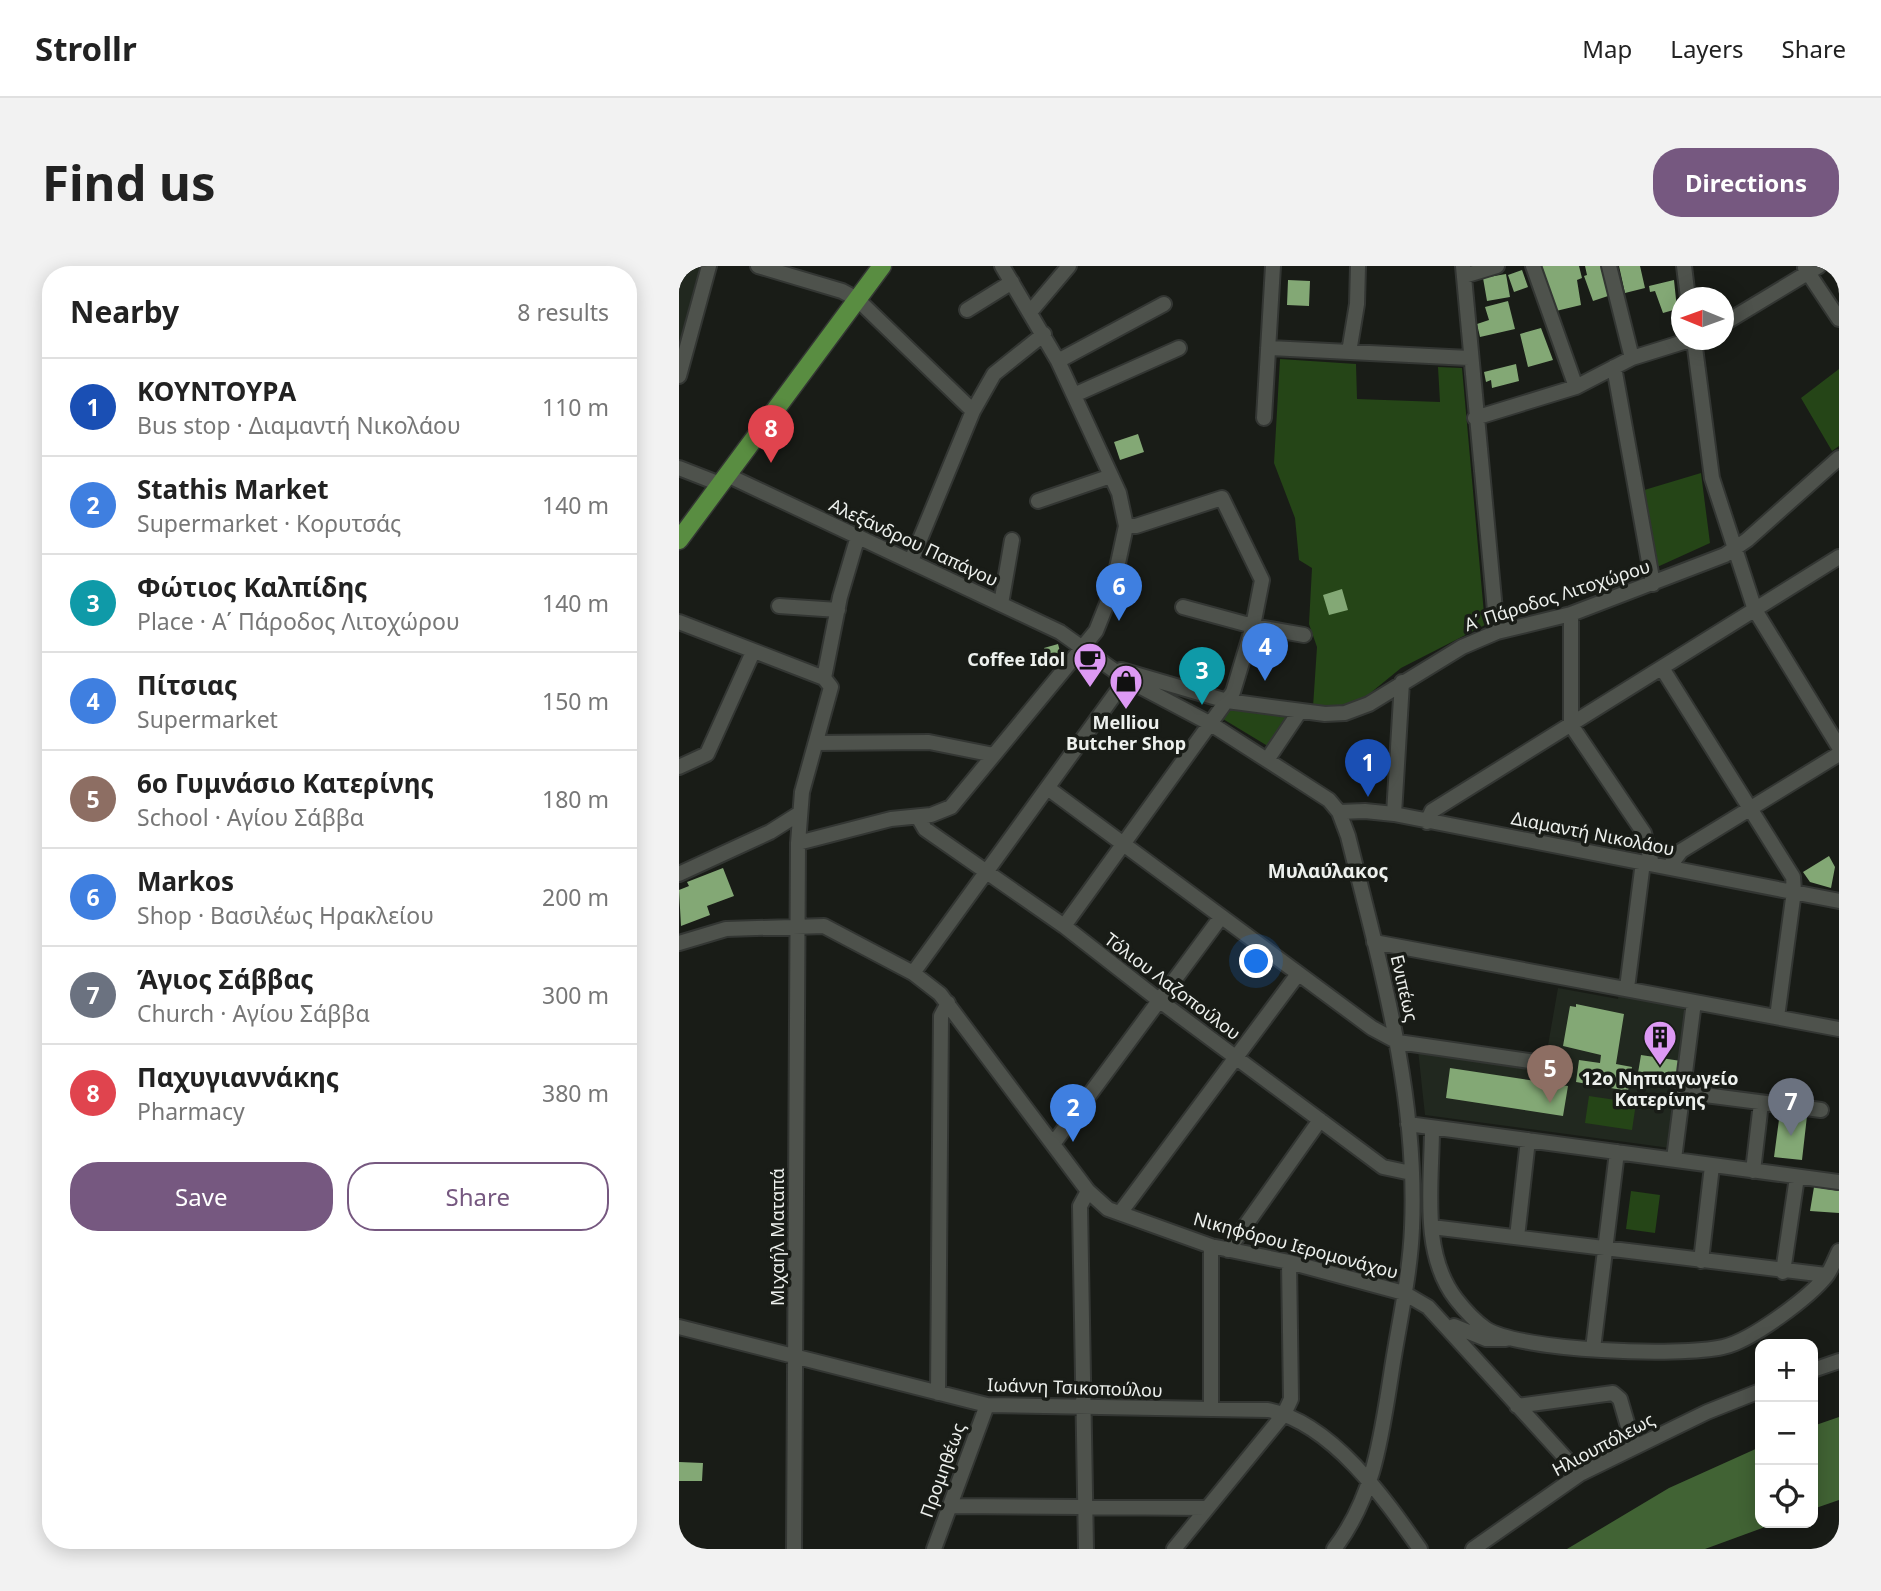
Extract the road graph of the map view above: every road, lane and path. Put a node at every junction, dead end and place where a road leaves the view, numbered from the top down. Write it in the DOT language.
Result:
graph roads {
  1 [pos="709,266"];
  2 [pos="758,266"];
  3 [pos="882,266"];
  4 [pos="1002,266"];
  5 [pos="1069,266"];
  6 [pos="1273,266"];
  7 [pos="1359,266"];
  8 [pos="1497,266"];
  9 [pos="1533,266"];
  10 [pos="1609,266"];
  11 [pos="1684,266"];
  12 [pos="1810,269"];
  13 [pos="1463,271"];
  14 [pos="1012,282"];
  15 [pos="1687,287"];
  16 [pos="857,299"];
  17 [pos="1164,304"];
  18 [pos="967,310"];
  19 [pos="1031,312"];
  20 [pos="1734,318"];
  21 [pos="1839,319"];
  22 [pos="1044,334"];
  23 [pos="1671,346"];
  24 [pos="1179,348"];
  25 [pos="1268,348"];
  26 [pos="1693,350"];
  27 [pos="1349,352"];
  28 [pos="1469,358"];
  29 [pos="1632,358"];
  30 [pos="1058,361"];
  31 [pos="1614,367"];
  32 [pos="679,376"];
  33 [pos="1576,387"];
  34 [pos="1075,396"];
  35 [pos="973,411"];
  36 [pos="1264,418"];
  37 [pos="1475,418"];
  38 [pos="1839,458"];
  39 [pos="679,468"];
  40 [pos="1111,475"];
  41 [pos="724,480"];
  42 [pos="1038,501"];
  43 [pos="1126,527"];
  44 [pos="858,536"];
  45 [pos="679,540"];
  46 [pos="1012,540"];
  47 [pos="1736,549"];
  48 [pos="1839,557"];
  49 [pos="911,561"];
  50 [pos="1653,584"];
  51 [pos="1001,604"];
  52 [pos="779,606"];
  53 [pos="1183,607"];
  54 [pos="838,610"];
  55 [pos="1755,610"];
  56 [pos="1571,614"];
  57 [pos="679,622"];
  58 [pos="1253,626"];
  59 [pos="1497,632"];
  60 [pos="1304,635"];
  61 [pos="1082,649"];
  62 [pos="753,652"];
  63 [pos="1103,665"];
  64 [pos="1663,668"];
  65 [pos="1126,679"];
  66 [pos="827,680"];
  67 [pos="1402,682"];
  68 [pos="1227,701"];
  69 [pos="1300,711"];
  70 [pos="1211,724"];
  71 [pos="1571,725"];
  72 [pos="816,743"];
  73 [pos="1839,747"];
  74 [pos="1839,754"];
  75 [pos="994,755"];
  76 [pos="1267,760"];
  77 [pos="679,767"];
  78 [pos="1049,789"];
  79 [pos="1750,809"];
  80 [pos="1339,812"];
  81 [pos="800,813"];
  82 [pos="1394,814"];
  83 [pos="918,817"];
  84 [pos="1427,822"];
  85 [pos="799,844"];
  86 [pos="1123,846"];
  87 [pos="1647,863"];
  88 [pos="1669,867"];
  89 [pos="988,871"];
  90 [pos="679,874"];
  91 [pos="1794,891"];
  92 [pos="1839,901"];
  93 [pos="1221,918"];
  94 [pos="798,925"];
  95 [pos="1064,926"];
  96 [pos="1374,942"];
  97 [pos="679,943"];
  98 [pos="913,973"];
  99 [pos="1298,974"];
  100 [pos="1627,988"];
  101 [pos="1160,1001"];
  102 [pos="1694,1002"];
  103 [pos="948,1003"];
  104 [pos="1777,1017"];
  105 [pos="1839,1029"];
  106 [pos="1398,1041"];
  107 [pos="1236,1058"];
  108 [pos="1536,1062"];
  109 [pos="1682,1093"];
  110 [pos="1762,1103"];
  111 [pos="1821,1110"];
  112 [pos="1320,1120"];
  113 [pos="1408,1124"];
  114 [pos="1432,1128"];
  115 [pos="1528,1140"];
  116 [pos="1053,1143"];
  117 [pos="1617,1152"];
  118 [pos="1674,1159"];
  119 [pos="1712,1166"];
  120 [pos="1753,1171"];
  121 [pos="1411,1173"];
  122 [pos="1797,1177"];
  123 [pos="1839,1182"];
  124 [pos="1088,1191"];
  125 [pos="1120,1213"];
  126 [pos="1432,1227"];
  127 [pos="1517,1237"];
  128 [pos="1210,1246"];
  129 [pos="1607,1248"];
  130 [pos="1228,1250"];
  131 [pos="1839,1251"];
  132 [pos="1701,1261"];
  133 [pos="1289,1262"];
  134 [pos="1783,1272"];
  135 [pos="1826,1275"];
  136 [pos="1403,1293"];
  137 [pos="679,1327"];
  138 [pos="1448,1329"];
  139 [pos="1511,1339"];
  140 [pos="1593,1349"];
  141 [pos="795,1357"];
  142 [pos="1839,1361"];
  143 [pos="1818,1368"];
  144 [pos="938,1393"];
  145 [pos="1755,1393"];
  146 [pos="987,1405"];
  147 [pos="1517,1406"];
  148 [pos="1083,1407"];
  149 [pos="1211,1409"];
  150 [pos="1284,1413"];
  151 [pos="1634,1447"];
  152 [pos="1580,1474"];
  153 [pos="1371,1480"];
  154 [pos="950,1506"];
  155 [pos="1085,1507"];
  156 [pos="1207,1508"];
  157 [pos="794,1549"];
  158 [pos="934,1549"];
  159 [pos="1086,1549"];
  160 [pos="1174,1549"];
  161 [pos="1334,1549"];
  162 [pos="1420,1549"];
  163 [pos="1473,1549"];
  1 -- 32 [label="street"];
  2 -- 16 [label="street"];
  3 -- 16 [label="main road"];
  4 -- 14 [label="street"];
  5 -- 19 [label="street"];
  6 -- 25 [label="street"];
  7 -- 27 [label="street"];
  8 -- 13 [label="street"];
  9 -- 33 [label="street"];
  10 -- 29 [label="street"];
  11 -- 15 [label="street"];
  12 -- 20 [label="street"];
  12 -- 21 [label="street"];
  13 -- 28 [label="street"];
  14 -- 18 [label="street"];
  14 -- 19 [label="street"];
  16 -- 35 [label="street"];
  16 -- 41 [label="main road"];
  17 -- 30 [label="street"];
  19 -- 22 [label="street"];
  22 -- 30 [label="street"];
  22 -- 35 [label="street"];
  23 -- 29 [label="street"];
  24 -- 34 [label="street"];
  25 -- 27 [label="street"];
  25 -- 36 [label="street"];
  26 -- 47 [label="street"];
  27 -- 28 [label="street"];
  28 -- 37 [label="street"];
  29 -- 31 [label="street"];
  30 -- 34 [label="street"];
  31 -- 33 [label="street"];
  31 -- 50 [label="street"];
  33 -- 37 [label="street"];
  34 -- 40 [label="street"];
  35 -- 49 [label="street"];
  37 -- 59 [label="street"];
  38 -- 47 [label="street, Α΄ Πάροδος Λιτοχώρου"];
  39 -- 41 [label="street, Αλεξάνδρου Παπάγου"];
  40 -- 42 [label="street"];
  40 -- 43 [label="street"];
  41 -- 44 [label="street, Αλεξάνδρου Παπάγου"];
  41 -- 45 [label="main road"];
  43 -- 58 [label="street"];
  43 -- 61 [label="street"];
  44 -- 49 [label="street, Αλεξάνδρου Παπάγου"];
  44 -- 54 [label="street, Μιχαήλ Ματαπά"];
  46 -- 51 [label="street"];
  47 -- 50 [label="street, Α΄ Πάροδος Λιτοχώρου"];
  47 -- 55 [label="street"];
  48 -- 55 [label="street"];
  49 -- 51 [label="street, Αλεξάνδρου Παπάγου"];
  50 -- 56 [label="street, Α΄ Πάροδος Λιτοχώρου"];
  51 -- 61 [label="street, Αλεξάνδρου Παπάγου"];
  52 -- 54 [label="street"];
  53 -- 58 [label="street"];
  54 -- 66 [label="street, Μιχαήλ Ματαπά"];
  55 -- 64 [label="street"];
  55 -- 73 [label="street"];
  56 -- 59 [label="street, Α΄ Πάροδος Λιτοχώρου"];
  56 -- 71 [label="street"];
  57 -- 62 [label="street"];
  58 -- 60 [label="street"];
  58 -- 68 [label="street"];
  59 -- 67 [label="street, Α΄ Πάροδος Λιτοχώρου"];
  61 -- 63 [label="street"];
  61 -- 75 [label="street"];
  62 -- 66 [label="street"];
  62 -- 77 [label="street"];
  63 -- 65 [label="street"];
  63 -- 68 [label="street, Α΄ Πάροδος Λιτοχώρου"];
  64 -- 71 [label="street"];
  64 -- 79 [label="street"];
  65 -- 70 [label="street"];
  65 -- 78 [label="street"];
  66 -- 72 [label="street, Μιχαήλ Ματαπά"];
  67 -- 69 [label="street, Α΄ Πάροδος Λιτοχώρου"];
  67 -- 82 [label="street"];
  68 -- 69 [label="street, Α΄ Πάροδος Λιτοχώρου"];
  68 -- 70 [label="street"];
  69 -- 76 [label="street"];
  70 -- 76 [label="street"];
  70 -- 86 [label="street"];
  71 -- 84 [label="street"];
  71 -- 87 [label="street"];
  72 -- 75 [label="street"];
  72 -- 81 [label="street, Μιχαήλ Ματαπά"];
  74 -- 79 [label="street"];
  75 -- 83 [label="street"];
  76 -- 80 [label="street"];
  78 -- 86 [label="street"];
  78 -- 89 [label="street"];
  79 -- 88 [label="street"];
  79 -- 91 [label="street"];
  80 -- 82 [label="street, Διαμαντή Νικολάου"];
  80 -- 96 [label="street, Ενιπέως"];
  81 -- 85 [label="street, Μιχαήλ Ματαπά"];
  81 -- 90 [label="street"];
  82 -- 84 [label="street, Διαμαντή Νικολάου"];
  83 -- 85 [label="street"];
  83 -- 89 [label="street, Τόλιου Λαζοπούλου"];
  84 -- 87 [label="street, Διαμαντή Νικολάου"];
  85 -- 94 [label="street, Μιχαήλ Ματαπά"];
  86 -- 93 [label="street"];
  86 -- 95 [label="street"];
  87 -- 88 [label="street, Διαμαντή Νικολάου"];
  87 -- 100 [label="street"];
  88 -- 91 [label="street, Διαμαντή Νικολάου"];
  89 -- 95 [label="street, Τόλιου Λαζοπούλου"];
  89 -- 98 [label="street"];
  91 -- 92 [label="street, Διαμαντή Νικολάου"];
  91 -- 104 [label="street"];
  93 -- 99 [label="street"];
  93 -- 101 [label="street"];
  94 -- 97 [label="street, Νικηφόρου Ιερομονάχου"];
  94 -- 98 [label="street, Νικηφόρου Ιερομονάχου"];
  94 -- 141 [label="street, Μιχαήλ Ματαπά"];
  95 -- 101 [label="street, Τόλιου Λαζοπούλου"];
  96 -- 100 [label="street"];
  96 -- 106 [label="street, Ενιπέως"];
  98 -- 103 [label="street, Νικηφόρου Ιερομονάχου"];
  99 -- 106 [label="street"];
  99 -- 107 [label="street"];
  100 -- 102 [label="street"];
  101 -- 107 [label="street, Τόλιου Λαζοπούλου"];
  101 -- 116 [label="street"];
  102 -- 104 [label="street"];
  102 -- 109 [label="street"];
  103 -- 116 [label="street, Νικηφόρου Ιερομονάχου"];
  103 -- 144 [label="street"];
  104 -- 105 [label="street"];
  106 -- 108 [label="street"];
  106 -- 113 [label="street, Ενιπέως"];
  107 -- 112 [label="street, Τόλιου Λαζοπούλου"];
  107 -- 125 [label="street"];
  109 -- 110 [label="street"];
  109 -- 118 [label="street"];
  110 -- 111 [label="street"];
  110 -- 120 [label="street"];
  112 -- 121 [label="street, Τόλιου Λαζοπούλου"];
  112 -- 130 [label="street"];
  113 -- 114 [label="street"];
  113 -- 121 [label="street, Ενιπέως"];
  114 -- 115 [label="street"];
  114 -- 126 [label="street"];
  115 -- 117 [label="street"];
  115 -- 127 [label="street"];
  116 -- 124 [label="street, Νικηφόρου Ιερομονάχου"];
  117 -- 118 [label="street"];
  117 -- 129 [label="street"];
  118 -- 119 [label="street"];
  119 -- 120 [label="street"];
  119 -- 132 [label="street"];
  120 -- 122 [label="street"];
  121 -- 136 [label="street, Ενιπέως"];
  122 -- 123 [label="street"];
  122 -- 134 [label="street"];
  124 -- 125 [label="street, Νικηφόρου Ιερομονάχου"];
  124 -- 148 [label="street"];
  125 -- 128 [label="street, Νικηφόρου Ιερομονάχου"];
  126 -- 127 [label="street"];
  126 -- 139 [label="street"];
  127 -- 129 [label="street"];
  128 -- 130 [label="street, Νικηφόρου Ιερομονάχου"];
  128 -- 149 [label="street"];
  129 -- 132 [label="street"];
  129 -- 140 [label="street"];
  130 -- 133 [label="street, Νικηφόρου Ιερομονάχου"];
  131 -- 135 [label="street"];
  132 -- 134 [label="street"];
  133 -- 136 [label="street, Νικηφόρου Ιερομονάχου"];
  133 -- 150 [label="street"];
  134 -- 135 [label="street"];
  135 -- 140 [label="street"];
  136 -- 138 [label="street, Νικηφόρου Ιερομονάχου"];
  136 -- 153 [label="street, Ενιπέως"];
  137 -- 141 [label="street, Ιωάννη Τσικοπούλου"];
  138 -- 139 [label="street"];
  138 -- 147 [label="street, Νικηφόρου Ιερομονάχου"];
  139 -- 140 [label="street"];
  141 -- 144 [label="street, Ιωάννη Τσικοπούλου"];
  141 -- 157 [label="street, Μιχαήλ Ματαπά"];
  142 -- 143 [label="street"];
  144 -- 146 [label="street, Ιωάννη Τσικοπούλου"];
  145 -- 151 [label="street, Ηλιουπόλεως"];
  146 -- 148 [label="street, Ιωάννη Τσικοπούλου"];
  146 -- 154 [label="street, Προμηθέως"];
  147 -- 151 [label="street"];
  147 -- 152 [label="street, Νικηφόρου Ιερομονάχου"];
  148 -- 149 [label="street, Ιωάννη Τσικοπούλου"];
  148 -- 155 [label="street"];
  149 -- 150 [label="street, Ιωάννη Τσικοπούλου"];
  150 -- 153 [label="street, Ιωάννη Τσικοπούλου"];
  150 -- 156 [label="street"];
  151 -- 152 [label="street, Ηλιουπόλεως"];
  152 -- 163 [label="street, Ηλιουπόλεως"];
  153 -- 161 [label="street, Ενιπέως"];
  153 -- 162 [label="street, Ιωάννη Τσικοπούλου"];
  154 -- 155 [label="street"];
  154 -- 158 [label="street, Προμηθέως"];
  155 -- 156 [label="street"];
  155 -- 159 [label="street"];
  156 -- 160 [label="street"];
}
